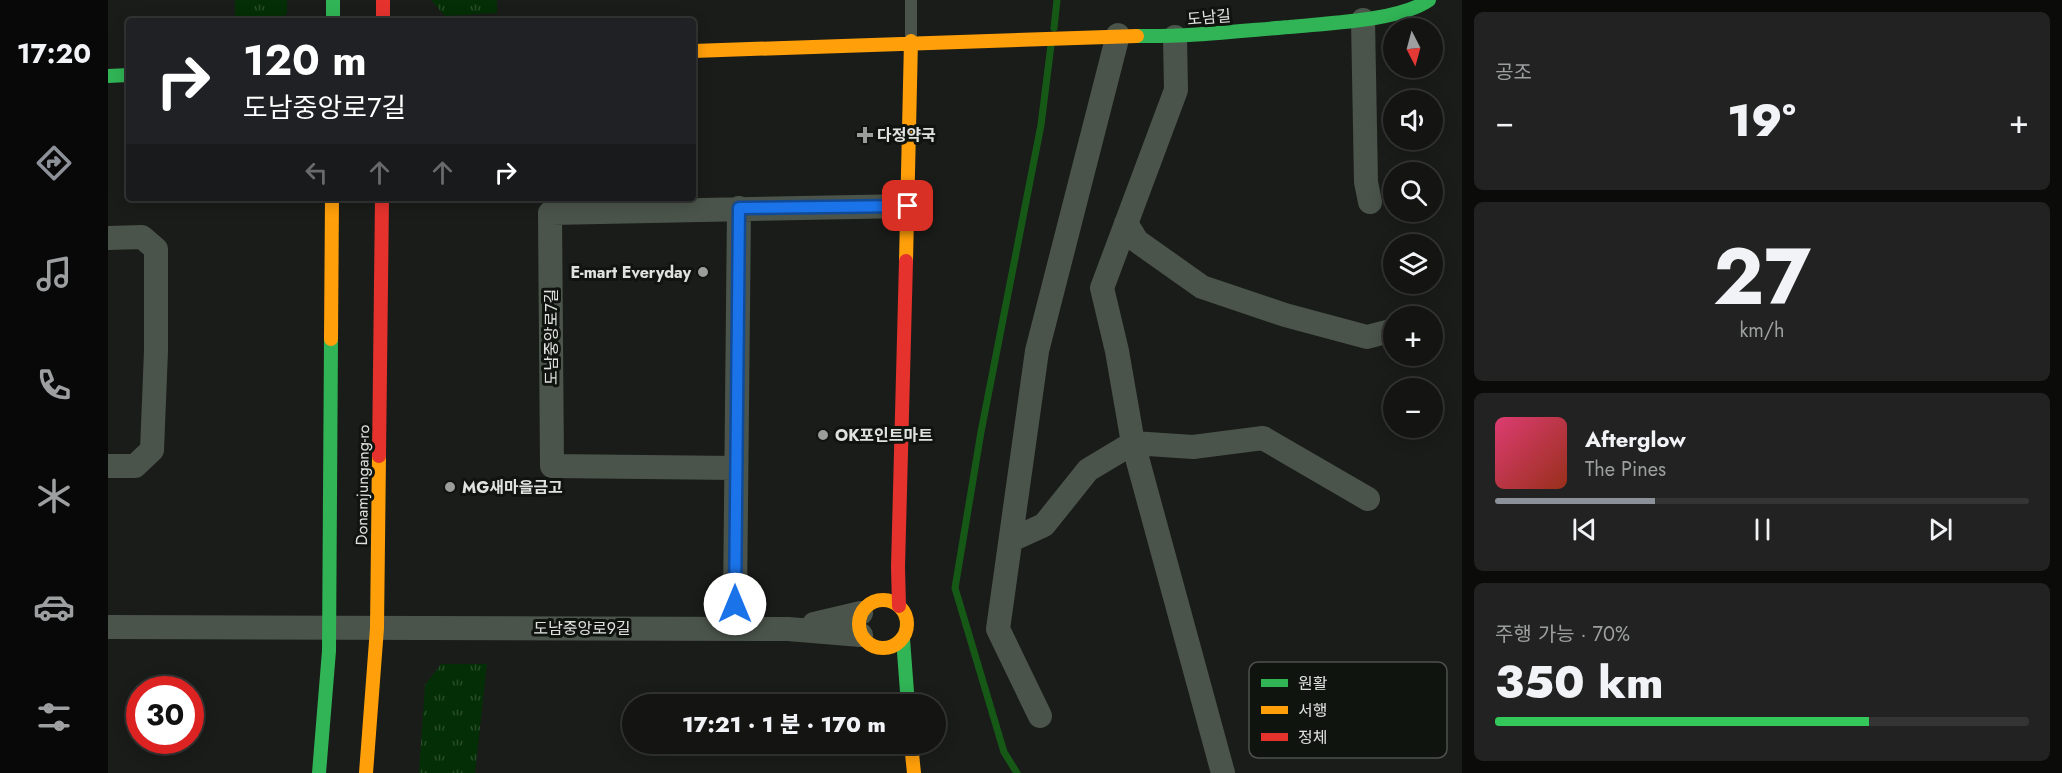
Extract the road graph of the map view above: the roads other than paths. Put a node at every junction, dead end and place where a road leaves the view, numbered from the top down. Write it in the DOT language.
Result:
graph roads {
  1 [pos="333,0"];
  2 [pos="383,0"];
  3 [pos="911,0"];
  4 [pos="1430,0"];
  5 [pos="333,18"];
  6 [pos="383,18"];
  7 [pos="1363,20"];
  8 [pos="1107,35"];
  9 [pos="1175,37"];
  10 [pos="911,41"];
  11 [pos="696,51"];
  12 [pos="126,75"];
  13 [pos="108,76"];
  14 [pos="332,201"];
  15 [pos="382,201"];
  16 [pos="1370,202"];
  17 [pos="908,206"];
  18 [pos="739,208"];
  19 [pos="1126,223"];
  20 [pos="108,238"];
  21 [pos="1383,333"];
  22 [pos="1132,443"];
  23 [pos="108,466"];
  24 [pos="736,468"];
  25 [pos="1368,499"];
  26 [pos="1011,540"];
  27 [pos="898,544"];
  28 [pos="735,604"];
  29 [pos="899,606"];
  30 [pos="108,627"];
  31 [pos="329,627"];
  32 [pos="377,628"];
  33 [pos="713,629"];
  34 [pos="753,629"];
  35 [pos="871,631"];
  36 [pos="903,639"];
  37 [pos="907,694"];
  38 [pos="1040,716"];
  39 [pos="912,754"];
  40 [pos="319,773"];
  41 [pos="366,773"];
  42 [pos="914,773"];
  43 [pos="1223,773"];
  1 -- 5 [label="street"];
  2 -- 6 [label="street"];
  3 -- 10 [label="lane"];
  4 -- 7 [label="street, 도남길"];
  7 -- 9 [label="street, 도남길"];
  7 -- 16 [label="street"];
  8 -- 9 [label="street, 도남길"];
  8 -- 10 [label="street, 도남길"];
  8 -- 26 [label="street"];
  9 -- 19 [label="street"];
  10 -- 11 [label="street, 도남길"];
  10 -- 17 [label="street"];
  12 -- 13 [label="street"];
  14 -- 31 [label="street, Donamjungang-ro"];
  15 -- 32 [label="street, Donamjungang-ro"];
  17 -- 18 [label="street, 도남중앙로7길"];
  17 -- 27 [label="street"];
  18 -- 24 [label="street"];
  18 -- 24 [label="street, 도남중앙로7길"];
  19 -- 21 [label="street"];
  19 -- 22 [label="street"];
  20 -- 23 [label="street"];
  22 -- 25 [label="street"];
  22 -- 26 [label="street"];
  22 -- 43 [label="street"];
  24 -- 28 [label="street"];
  26 -- 38 [label="street"];
  27 -- 29 [label="street"];
  27 -- 35 [label="street"];
  28 -- 33 [label="street"];
  28 -- 34 [label="street"];
  29 -- 35 [label="street"];
  29 -- 36 [label="street"];
  30 -- 31 [label="street, 도남중앙로9길"];
  31 -- 32 [label="street, 도남중앙로9길"];
  31 -- 40 [label="street, Donamjungang-ro"];
  32 -- 33 [label="street, 도남중앙로9길"];
  32 -- 41 [label="street, Donamjungang-ro"];
  33 -- 34 [label="street, 도남중앙로9길"];
  34 -- 35 [label="street, 도남중앙로9길"];
  35 -- 36 [label="street"];
  36 -- 37 [label="street"];
  39 -- 42 [label="street"];
}
